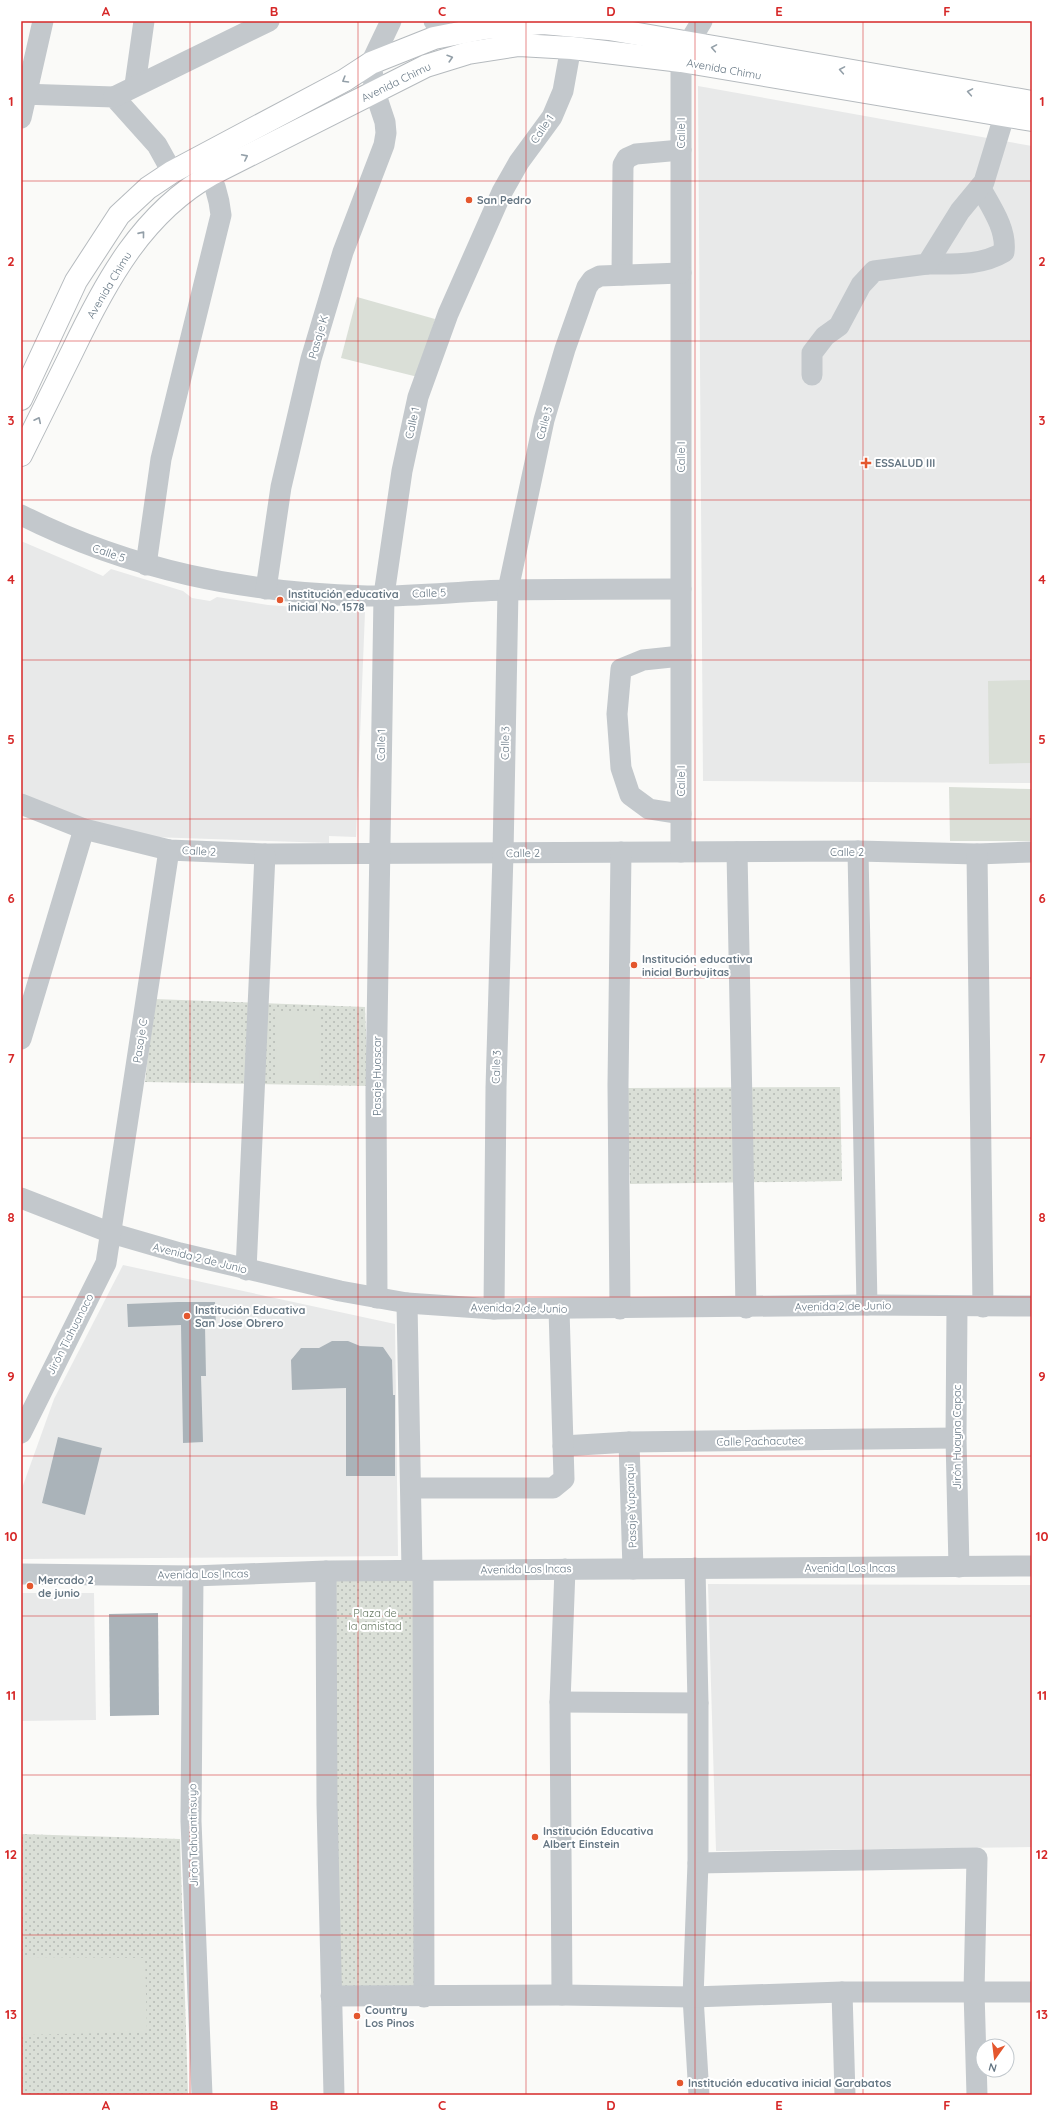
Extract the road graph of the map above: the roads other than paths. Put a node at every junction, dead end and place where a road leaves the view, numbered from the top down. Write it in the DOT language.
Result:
graph roads {
  1 [pos="43,21"];
  2 [pos="144,21"];
  3 [pos="269,21"];
  4 [pos="391,21"];
  5 [pos="702,21"];
  6 [pos="574,26"];
  7 [pos="441,28"];
  8 [pos="234,30"];
  9 [pos="572,48"];
  10 [pos="685,53"];
  11 [pos="371,63"];
  12 [pos="135,85"];
  13 [pos="375,92"];
  14 [pos="24,94"];
  15 [pos="114,97"];
  16 [pos="1032,102"];
  17 [pos="1007,107"];
  18 [pos="21,118"];
  19 [pos="1032,120"];
  20 [pos="681,150"];
  21 [pos="206,165"];
  22 [pos="172,172"];
  23 [pos="980,187"];
  24 [pos="927,264"];
  25 [pos="681,273"];
  26 [pos="622,275"];
  27 [pos="812,375"];
  28 [pos="21,399"];
  29 [pos="21,455"];
  30 [pos="21,515"];
  31 [pos="146,565"];
  32 [pos="266,589"];
  33 [pos="681,589"];
  34 [pos="508,590"];
  35 [pos="384,595"];
  36 [pos="681,656"];
  37 [pos="21,804"];
  38 [pos="681,814"];
  39 [pos="84,829"];
  40 [pos="169,850"];
  41 [pos="622,852"];
  42 [pos="681,852"];
  43 [pos="737,852"];
  44 [pos="858,852"];
  45 [pos="1032,852"];
  46 [pos="265,854"];
  47 [pos="380,854"];
  48 [pos="503,854"];
  49 [pos="977,854"];
  50 [pos="21,1038"];
  51 [pos="21,1198"];
  52 [pos="111,1233"];
  53 [pos="246,1270"];
  54 [pos="377,1298"];
  55 [pos="407,1303"];
  56 [pos="867,1305"];
  57 [pos="1032,1306"];
  58 [pos="957,1307"];
  59 [pos="983,1307"];
  60 [pos="746,1308"];
  61 [pos="494,1309"];
  62 [pos="559,1309"];
  63 [pos="620,1309"];
  64 [pos="21,1431"];
  65 [pos="956,1438"];
  66 [pos="629,1442"];
  67 [pos="563,1446"];
  68 [pos="412,1488"];
  69 [pos="1032,1566"];
  70 [pos="959,1567"];
  71 [pos="695,1568"];
  72 [pos="564,1569"];
  73 [pos="633,1569"];
  74 [pos="326,1571"];
  75 [pos="418,1571"];
  76 [pos="21,1574"];
  77 [pos="194,1576"];
  78 [pos="560,1702"];
  79 [pos="698,1703"];
  80 [pos="698,1863"];
  81 [pos="974,1991"];
  82 [pos="842,1992"];
  83 [pos="1032,1992"];
  84 [pos="562,1995"];
  85 [pos="331,1996"];
  86 [pos="424,1997"];
  87 [pos="693,1997"];
  88 [pos="202,2095"];
  89 [pos="334,2095"];
  90 [pos="699,2095"];
  91 [pos="845,2095"];
  92 [pos="977,2095"];
  1 -- 14 [label="street"];
  2 -- 12 [label="street"];
  3 -- 8 [label="street"];
  4 -- 11 [label="street"];
  5 -- 10 [label="street"];
  6 -- 7 [label="main road, Avenida Chimu"];
  6 -- 9 [label="street, Calle 1"];
  6 -- 10 [label="main road, Avenida Chimu"];
  7 -- 11 [label="main road, Avenida Chimu"];
  8 -- 12 [label="street"];
  9 -- 10 [label="main road, Avenida Chimu"];
  13 -- 9 [label="main road, Avenida Chimu, one-way"];
  9 -- 35 [label="street, Calle 1"];
  10 -- 17 [label="main road, Avenida Chimu"];
  10 -- 20 [label="street, Calle I"];
  11 -- 13 [label="street, Pasaje K"];
  11 -- 21 [label="main road, Avenida Chimu, one-way"];
  12 -- 15 [label="street"];
  21 -- 13 [label="main road, Avenida Chimu, one-way"];
  13 -- 32 [label="street, Pasaje K"];
  14 -- 15 [label="street"];
  14 -- 18 [label="street"];
  15 -- 22 [label="street"];
  16 -- 17 [label="main road, Avenida Chimu"];
  17 -- 19 [label="main road, Avenida Chimu"];
  17 -- 23 [label="street"];
  20 -- 25 [label="street, Calle I"];
  20 -- 26 [label="street"];
  21 -- 22 [label="main road, Avenida Chimu"];
  29 -- 21 [label="main road, Avenida Chimu, one-way"];
  21 -- 31 [label="street"];
  22 -- 28 [label="main road, Avenida Chimu"];
  23 -- 24 [label="street"];
  23 -- 24 [label="street"];
  24 -- 27 [label="street"];
  25 -- 26 [label="street, Calle 3"];
  25 -- 33 [label="street, Calle I"];
  26 -- 34 [label="street, Calle 3"];
  30 -- 31 [label="street, Calle 5"];
  31 -- 32 [label="street, Calle 5"];
  32 -- 35 [label="street, Calle 5"];
  33 -- 34 [label="street, Calle 5"];
  33 -- 36 [label="street, Calle I"];
  34 -- 35 [label="street, Calle 5"];
  34 -- 48 [label="street, Calle 3"];
  35 -- 47 [label="street, Calle 1"];
  36 -- 38 [label="street, Calle I"];
  36 -- 38 [label="street"];
  37 -- 39 [label="street, Calle 2"];
  38 -- 42 [label="street, Calle I"];
  39 -- 40 [label="street, Calle 2"];
  39 -- 50 [label="street"];
  40 -- 46 [label="street, Calle 2"];
  40 -- 52 [label="street, Pasaje C"];
  41 -- 42 [label="street, Calle 2"];
  41 -- 48 [label="street, Calle 2"];
  41 -- 63 [label="street"];
  42 -- 43 [label="street, Calle 2"];
  43 -- 44 [label="street, Calle 2"];
  43 -- 60 [label="street"];
  44 -- 49 [label="street, Calle 2"];
  44 -- 56 [label="street"];
  45 -- 49 [label="street, Calle 2"];
  46 -- 47 [label="street, Calle 2"];
  46 -- 53 [label="street"];
  47 -- 48 [label="street, Calle 2"];
  47 -- 54 [label="street, Pasaje Huascar"];
  48 -- 61 [label="street, Calle 3"];
  49 -- 59 [label="street"];
  51 -- 52 [label="street, Avenida 2 de Junio"];
  52 -- 53 [label="street, Avenida 2 de Junio"];
  52 -- 64 [label="street, Jirón Tiahuanaco"];
  53 -- 54 [label="street, Avenida 2 de Junio"];
  54 -- 55 [label="street, Avenida 2 de Junio"];
  55 -- 61 [label="street, Avenida 2 de Junio"];
  55 -- 68 [label="street"];
  56 -- 58 [label="street, Avenida 2 de Junio"];
  56 -- 60 [label="street, Avenida 2 de Junio"];
  57 -- 59 [label="street, Avenida 2 de Junio"];
  58 -- 59 [label="street, Avenida 2 de Junio"];
  58 -- 65 [label="street, Jirón Huayna Capac"];
  60 -- 63 [label="street, Avenida 2 de Junio"];
  61 -- 62 [label="street, Avenida 2 de Junio"];
  62 -- 63 [label="street, Avenida 2 de Junio"];
  62 -- 67 [label="street"];
  65 -- 66 [label="street, Calle Pachacutec"];
  65 -- 70 [label="street, Jirón Huayna Capac"];
  66 -- 67 [label="street, Calle Pachacutec"];
  66 -- 73 [label="street, Pasaje Yupanqui"];
  67 -- 68 [label="street"];
  68 -- 75 [label="street"];
  69 -- 70 [label="street, Avenida Los Incas"];
  70 -- 71 [label="street, Avenida Los Incas"];
  71 -- 73 [label="street, Avenida Los Incas"];
  71 -- 79 [label="street"];
  72 -- 73 [label="street, Avenida Los Incas"];
  72 -- 75 [label="street, Avenida Los Incas"];
  72 -- 78 [label="street"];
  74 -- 75 [label="street, Avenida Los Incas"];
  74 -- 77 [label="street, Avenida Los Incas"];
  74 -- 85 [label="street"];
  75 -- 86 [label="street"];
  76 -- 77 [label="street, Avenida Los Incas"];
  77 -- 88 [label="street, Jirón Tahuantinsuyo"];
  78 -- 79 [label="street"];
  78 -- 84 [label="street"];
  79 -- 80 [label="street"];
  80 -- 81 [label="street"];
  80 -- 87 [label="street"];
  81 -- 82 [label="street"];
  81 -- 83 [label="street"];
  81 -- 92 [label="street"];
  82 -- 87 [label="street"];
  82 -- 91 [label="street"];
  84 -- 86 [label="street"];
  84 -- 87 [label="street"];
  85 -- 86 [label="street"];
  85 -- 89 [label="street"];
  87 -- 90 [label="street"];
}
